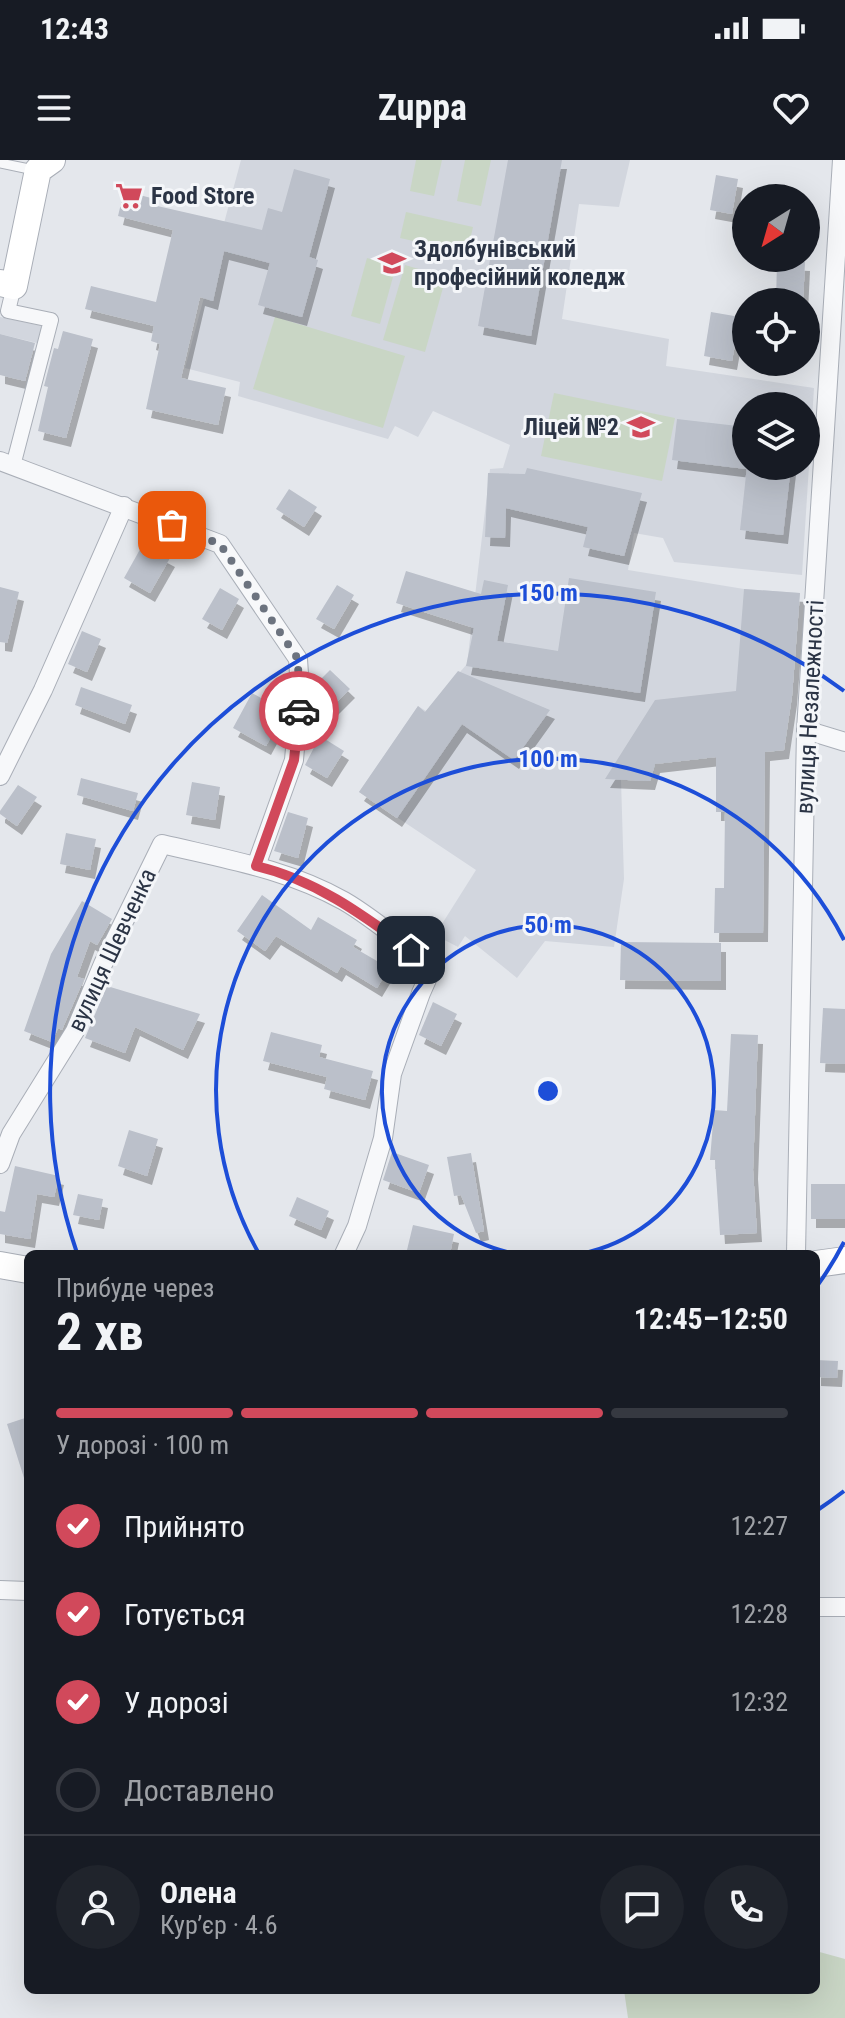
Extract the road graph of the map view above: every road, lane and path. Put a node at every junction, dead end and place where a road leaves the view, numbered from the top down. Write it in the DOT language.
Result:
graph roads {
  1 [pos="842,160"];
  2 [pos="0,163"];
  3 [pos="45,165"];
  4 [pos="7,284"];
  5 [pos="6,463"];
  6 [pos="124,506"];
  7 [pos="806,730"];
  8 [pos="845,742"];
  9 [pos="0,776"];
  10 [pos="256,866"];
  11 [pos="0,1164"];
  12 [pos="346,1250"];
  13 [pos="796,1250"];
  14 [pos="845,1260"];
  15 [pos="820,1263"];
  16 [pos="0,1265"];
  17 [pos="24,1269"];
  18 [pos="0,1590"];
  19 [pos="24,1591"];
  20 [pos="820,1607"];
  21 [pos="845,1607"];
  1 -- 7 [label="street, вулиця Незалежності"];
  2 -- 3 [label="lane"];
  3 -- 4 [label="main road"];
  4 -- 5 [label="street"];
  5 -- 6 [label="street"];
  6 -- 9 [label="street"];
  6 -- 10 [label="street"];
  7 -- 8 [label="street"];
  7 -- 13 [label="street, вулиця Незалежності"];
  10 -- 11 [label="street, вулиця Шевченка"];
  10 -- 12 [label="street, вулиця Шевченка"];
  14 -- 15 [label="main road"];
  16 -- 17 [label="main road"];
  18 -- 19 [label="street"];
  20 -- 21 [label="street"];
}
